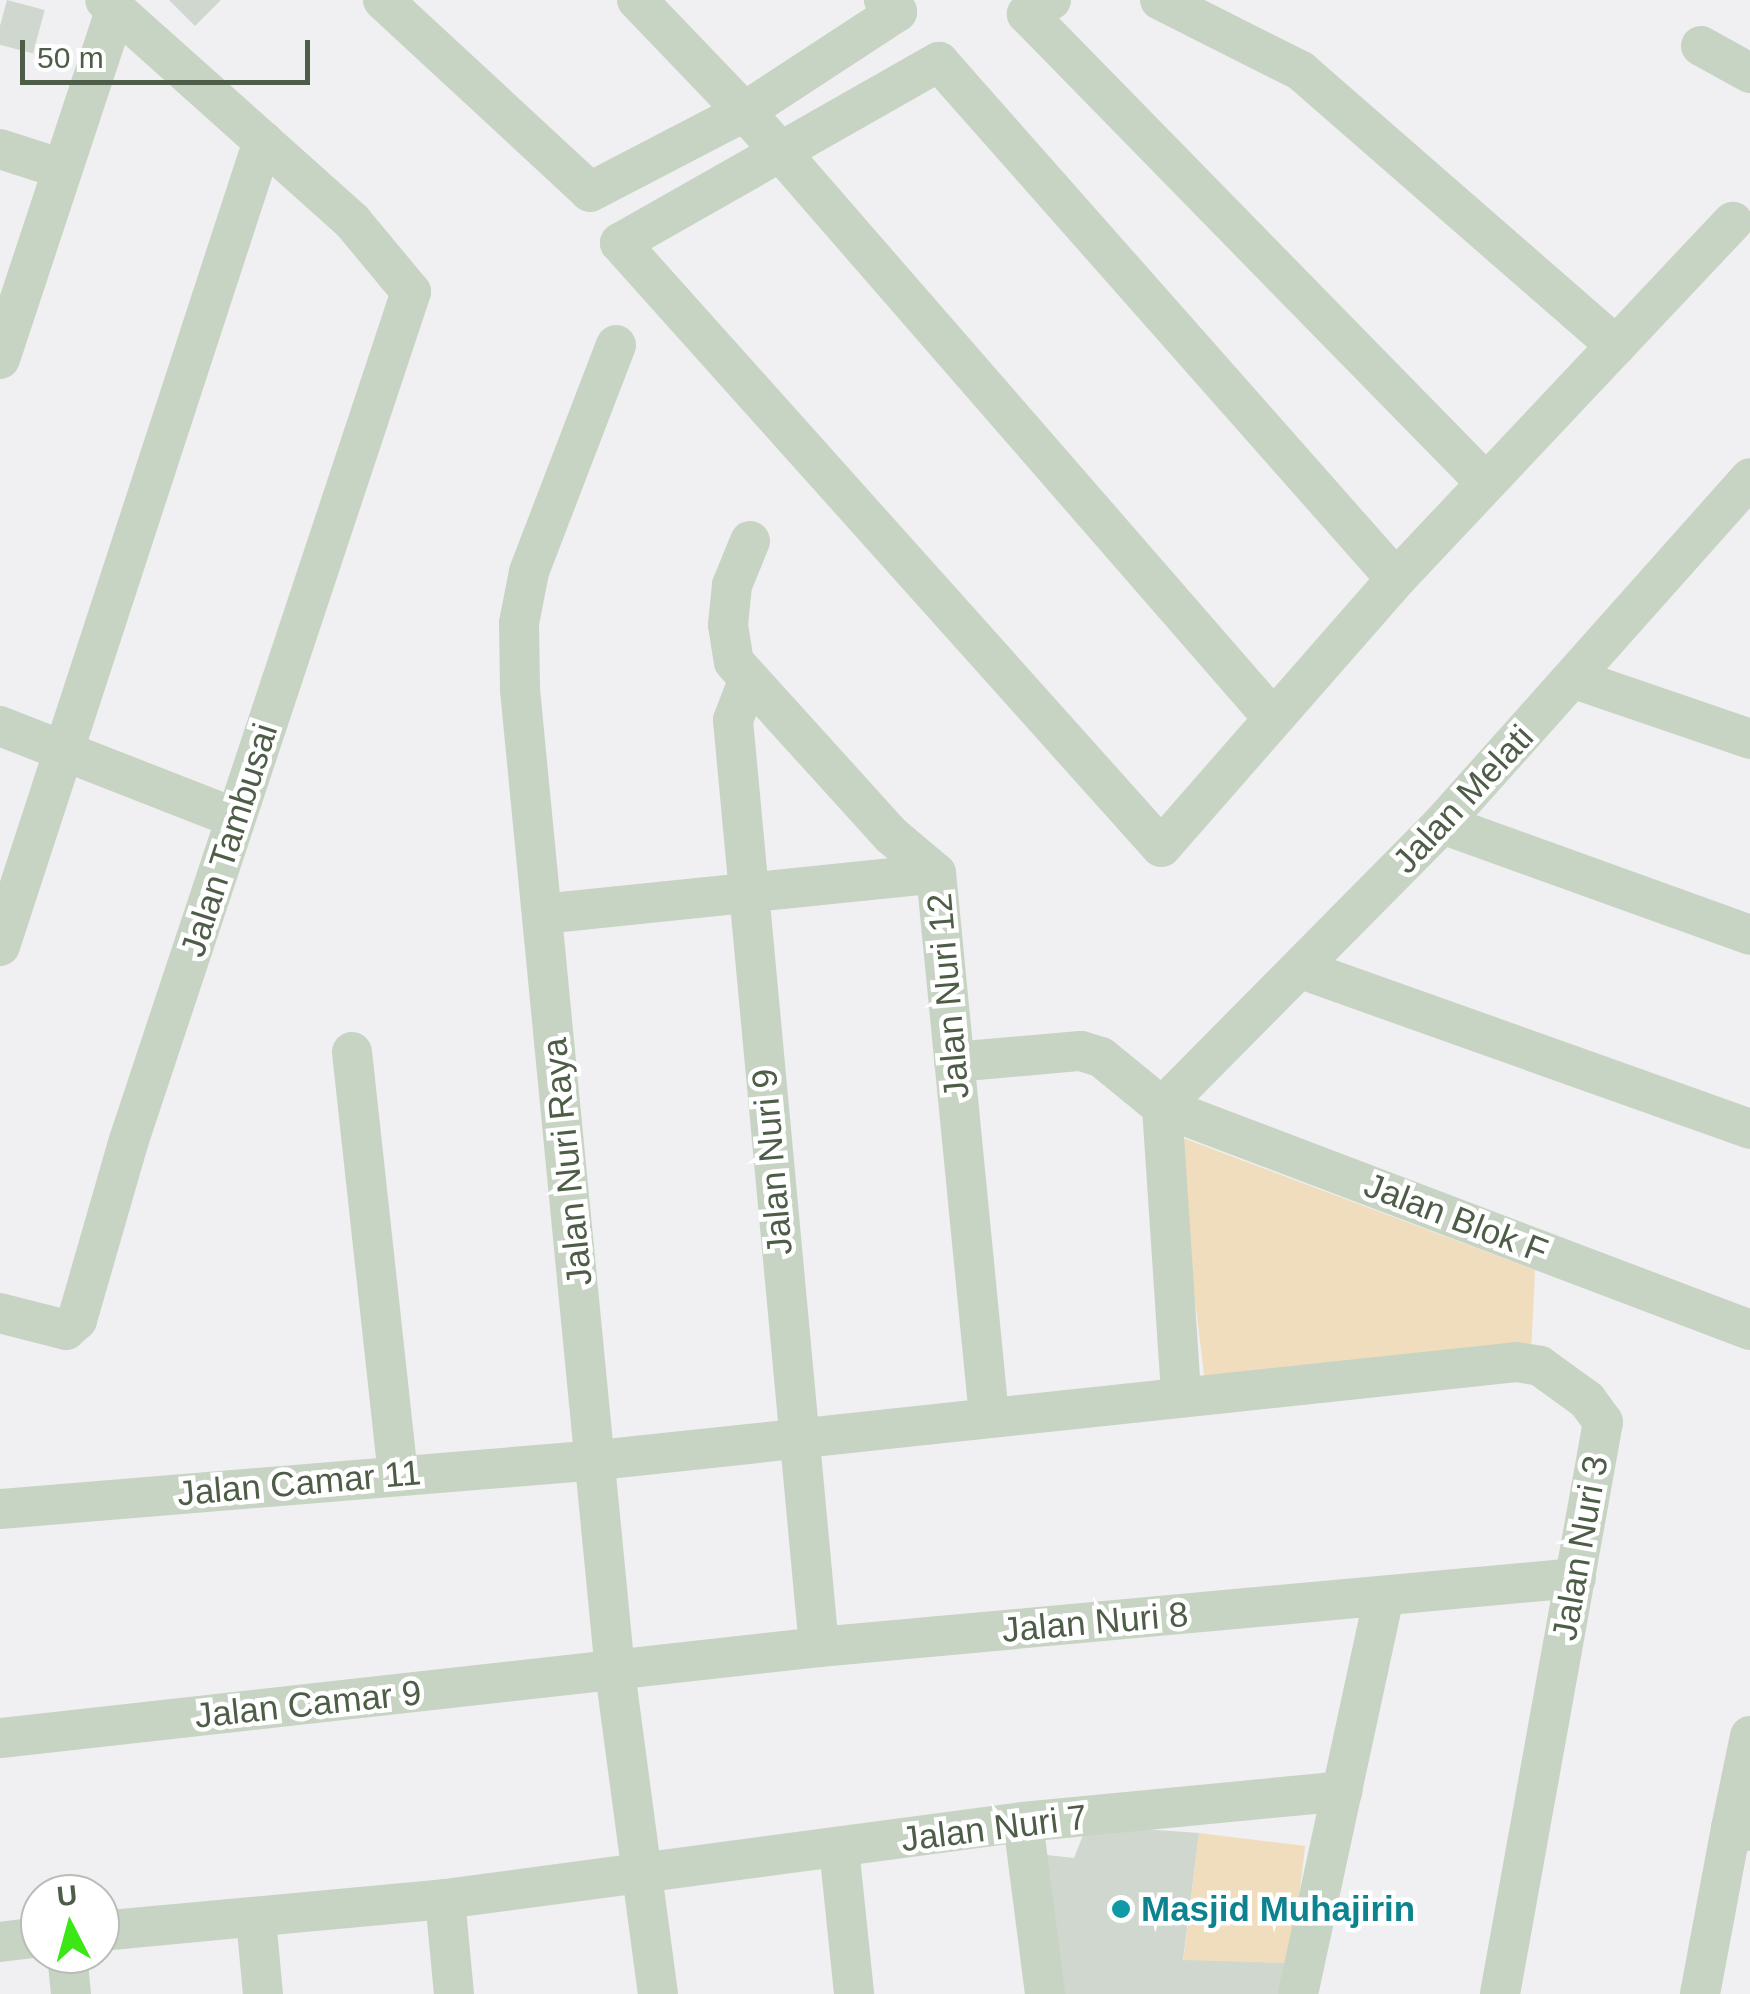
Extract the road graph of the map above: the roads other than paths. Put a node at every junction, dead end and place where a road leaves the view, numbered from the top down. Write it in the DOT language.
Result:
graph roads {
  1 [pos="383,0"];
  2 [pos="637,0"];
  3 [pos="884,0"];
  4 [pos="1052,0"];
  5 [pos="1160,0"];
  6 [pos="111,5"];
  7 [pos="1701,46"];
  8 [pos="1750,73"];
  9 [pos="761,132"];
  10 [pos="263,141"];
  11 [pos="0,150"];
  12 [pos="60,168"];
  13 [pos="1733,222"];
  14 [pos="616,345"];
  15 [pos="1616,346"];
  16 [pos="2,349"];
  17 [pos="1750,478"];
  18 [pos="1486,484"];
  19 [pos="1733,522"];
  20 [pos="750,541"];
  21 [pos="1396,579"];
  22 [pos="1575,679"];
  23 [pos="748,680"];
  24 [pos="1272,717"];
  25 [pos="0,726"];
  26 [pos="1750,740"];
  27 [pos="63,749"];
  28 [pos="235,818"];
  29 [pos="1442,824"];
  30 [pos="936,873"];
  31 [pos="746,892"];
  32 [pos="542,914"];
  33 [pos="1750,935"];
  34 [pos="0,946"];
  35 [pos="1301,969"];
  36 [pos="352,1052"];
  37 [pos="954,1062"];
  38 [pos="1162,1107"];
  39 [pos="1750,1129"];
  40 [pos="0,1313"];
  41 [pos="1750,1330"];
  42 [pos="1181,1396"];
  43 [pos="989,1416"];
  44 [pos="798,1438"];
  45 [pos="598,1460"];
  46 [pos="398,1473"];
  47 [pos="0,1509"];
  48 [pos="1576,1578"];
  49 [pos="1384,1597"];
  50 [pos="819,1647"];
  51 [pos="615,1672"];
  52 [pos="1750,1736"];
  53 [pos="0,1738"];
  54 [pos="1343,1792"];
  55 [pos="1023,1822"];
  56 [pos="1741,1830"];
  57 [pos="839,1848"];
  58 [pos="645,1872"];
  59 [pos="445,1900"];
  60 [pos="256,1919"];
  61 [pos="120,1929"];
  62 [pos="263,1994"];
  63 [pos="454,1994"];
  64 [pos="658,1994"];
  65 [pos="854,1994"];
  66 [pos="1045,1994"];
  67 [pos="1298,1994"];
  68 [pos="1500,1994"];
  69 [pos="1700,1994"];
  1 -- 9 [label="street"];
  2 -- 9 [label="street"];
  3 -- 9 [label="street"];
  4 -- 18 [label="street"];
  5 -- 15 [label="street"];
  6 -- 10 [label="street"];
  6 -- 12 [label="street"];
  7 -- 8 [label="street"];
  9 -- 21 [label="street"];
  9 -- 24 [label="street"];
  9 -- 24 [label="street"];
  10 -- 27 [label="street"];
  10 -- 28 [label="street, Jalan Tambusai"];
  11 -- 12 [label="street"];
  12 -- 16 [label="street"];
  13 -- 15 [label="street"];
  14 -- 32 [label="street, Jalan Nuri Raya"];
  15 -- 18 [label="street"];
  17 -- 19 [label="street, Jalan Melati"];
  18 -- 21 [label="street"];
  19 -- 22 [label="street, Jalan Melati"];
  20 -- 23 [label="street, Jalan Nuri 12"];
  21 -- 24 [label="street"];
  22 -- 26 [label="street"];
  22 -- 29 [label="street, Jalan Melati"];
  23 -- 30 [label="street, Jalan Nuri 12"];
  23 -- 31 [label="street, Jalan Nuri 9"];
  25 -- 27 [label="street"];
  27 -- 28 [label="street"];
  27 -- 34 [label="street"];
  28 -- 40 [label="street, Jalan Tambusai"];
  29 -- 33 [label="street"];
  29 -- 35 [label="street, Jalan Melati"];
  30 -- 31 [label="street"];
  30 -- 37 [label="street, Jalan Nuri 12"];
  31 -- 32 [label="street"];
  31 -- 44 [label="street, Jalan Nuri 9"];
  32 -- 45 [label="street, Jalan Nuri Raya"];
  35 -- 38 [label="street, Jalan Melati"];
  35 -- 39 [label="street"];
  36 -- 46 [label="street"];
  37 -- 38 [label="street, Jalan Blok F"];
  37 -- 43 [label="street, Jalan Nuri 12"];
  38 -- 41 [label="street, Jalan Blok F"];
  38 -- 42 [label="street"];
  42 -- 43 [label="street, Jalan Camar 11"];
  42 -- 48 [label="street, Jalan Nuri 3"];
  43 -- 44 [label="street, Jalan Camar 11"];
  44 -- 45 [label="street, Jalan Camar 11"];
  44 -- 50 [label="street, Jalan Nuri 9"];
  45 -- 46 [label="street, Jalan Camar 11"];
  45 -- 51 [label="street, Jalan Nuri Raya"];
  46 -- 47 [label="street, Jalan Camar 11"];
  48 -- 49 [label="street, Jalan Nuri 8"];
  48 -- 68 [label="street, Jalan Nuri 3"];
  49 -- 50 [label="street, Jalan Nuri 8"];
  49 -- 54 [label="street"];
  50 -- 51 [label="street, Jalan Nuri 8"];
  51 -- 53 [label="street, Jalan Camar 9"];
  51 -- 58 [label="street, Jalan Nuri Raya"];
  52 -- 56 [label="street"];
  54 -- 55 [label="street, Jalan Nuri 7"];
  54 -- 67 [label="street"];
  55 -- 57 [label="street, Jalan Nuri 7"];
  55 -- 66 [label="street"];
  56 -- 69 [label="street"];
  57 -- 58 [label="street, Jalan Nuri 7"];
  57 -- 65 [label="street"];
  58 -- 59 [label="street, Jalan Nuri 7"];
  58 -- 64 [label="street, Jalan Nuri Raya"];
  59 -- 60 [label="street, Jalan Nuri 7"];
  59 -- 63 [label="street"];
  60 -- 61 [label="street, Jalan Nuri 7"];
  60 -- 62 [label="street"];
}
